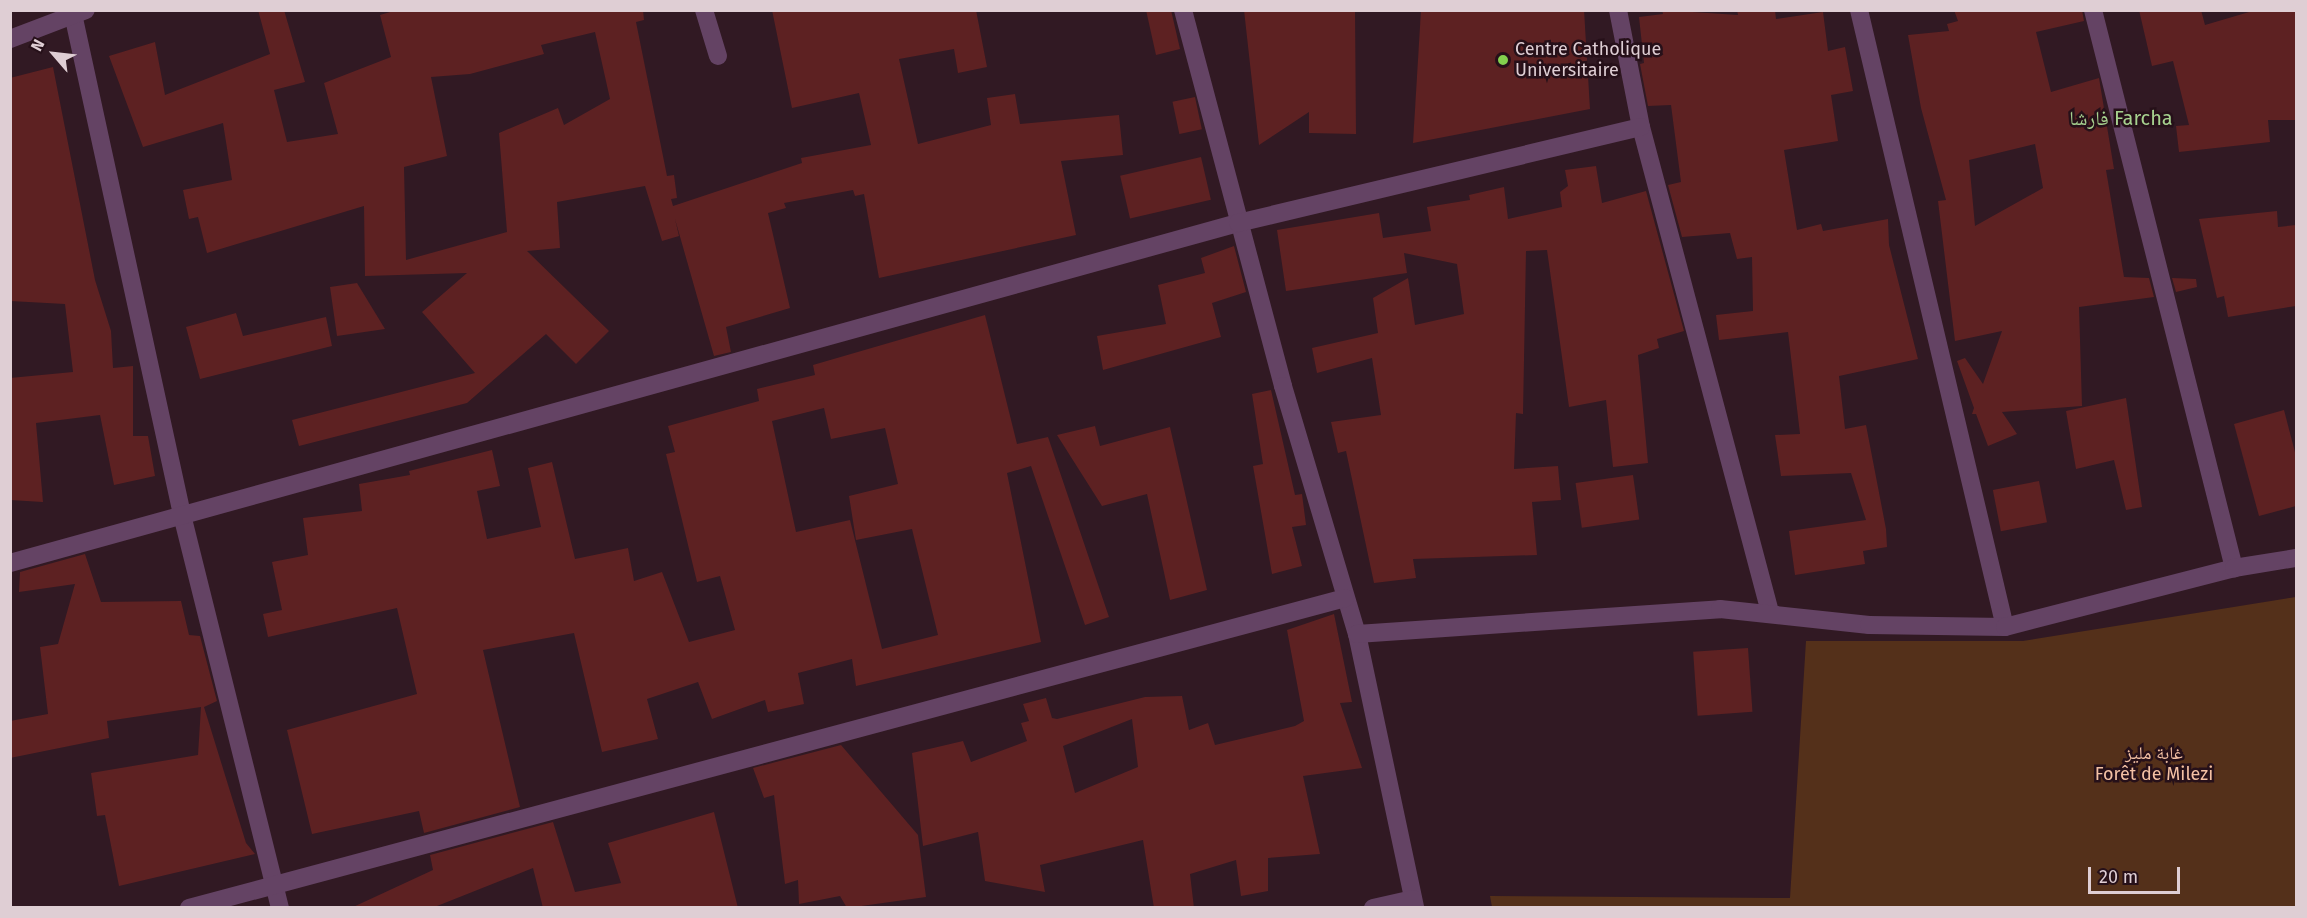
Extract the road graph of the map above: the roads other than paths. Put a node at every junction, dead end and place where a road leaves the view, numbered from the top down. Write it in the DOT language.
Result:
graph roads {
  1 [pos="704,10"];
  2 [pos="1183,10"];
  3 [pos="1618,10"];
  4 [pos="1859,10"];
  5 [pos="2093,10"];
  6 [pos="80,12"];
  7 [pos="10,39"];
  8 [pos="718,56"];
  9 [pos="1641,128"];
  10 [pos="1239,223"];
  11 [pos="183,519"];
  12 [pos="2296,558"];
  13 [pos="10,563"];
  14 [pos="2234,568"];
  15 [pos="1345,598"];
  16 [pos="1770,612"];
  17 [pos="2005,627"];
  18 [pos="1358,633"];
  19 [pos="274,882"];
  20 [pos="1414,903"];
  21 [pos="189,908"];
  22 [pos="280,908"];
  23 [pos="1372,908"];
  1 -- 8 [label="street"];
  2 -- 10 [label="street"];
  3 -- 9 [label="street"];
  4 -- 17 [label="street"];
  5 -- 14 [label="street"];
  6 -- 7 [label="street"];
  6 -- 11 [label="street"];
  9 -- 10 [label="street"];
  9 -- 16 [label="street"];
  10 -- 11 [label="street"];
  10 -- 15 [label="street"];
  11 -- 13 [label="street"];
  11 -- 19 [label="street"];
  12 -- 14 [label="street"];
  14 -- 17 [label="street"];
  15 -- 18 [label="street"];
  15 -- 19 [label="street"];
  16 -- 17 [label="street"];
  16 -- 18 [label="street"];
  18 -- 20 [label="street"];
  19 -- 21 [label="street"];
  19 -- 22 [label="street"];
  20 -- 23 [label="street"];
}
